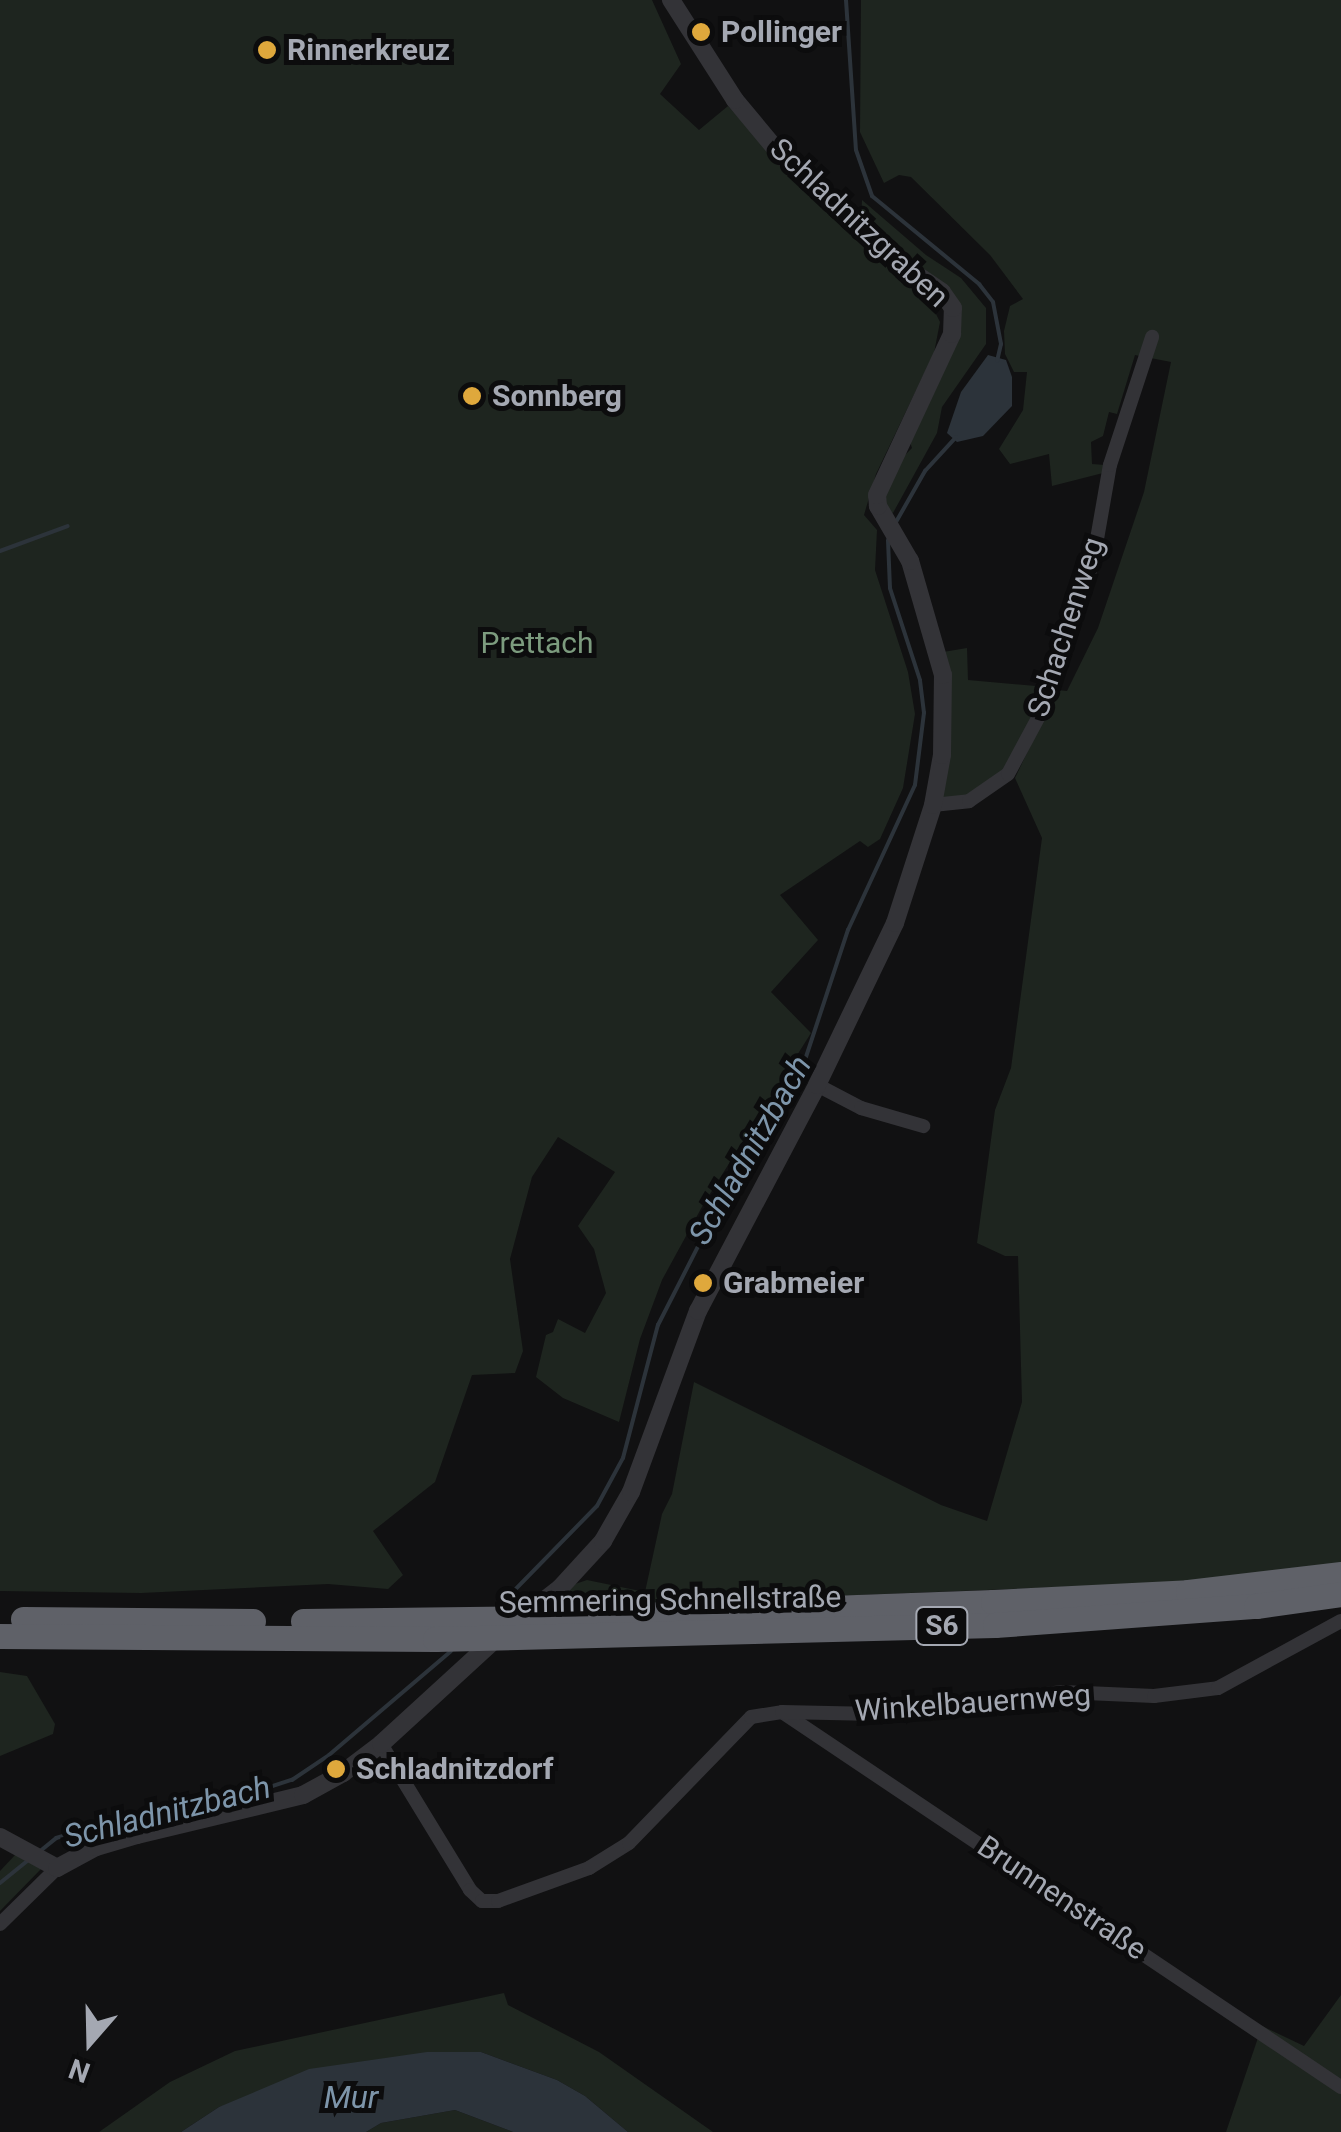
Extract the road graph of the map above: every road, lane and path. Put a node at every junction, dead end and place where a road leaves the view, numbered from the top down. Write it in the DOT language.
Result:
graph roads {
  1 [pos="670,0"];
  2 [pos="1152,338"];
  3 [pos="933,805"];
  4 [pos="817,1085"];
  5 [pos="924,1126"];
  6 [pos="1341,1574"];
  7 [pos="1341,1594"];
  8 [pos="0,1618"];
  9 [pos="1341,1621"];
  10 [pos="549,1627"];
  11 [pos="0,1636"];
  12 [pos="782,1712"];
  13 [pos="381,1744"];
  14 [pos="0,1837"];
  15 [pos="53,1865"];
  16 [pos="0,1924"];
  17 [pos="1341,2088"];
  1 -- 3 [label="street, Schladnitzgraben"];
  2 -- 3 [label="street, Schachenweg"];
  3 -- 4 [label="street, Schladnitzgraben"];
  4 -- 5 [label="street"];
  4 -- 13 [label="street, Schladnitzgraben"];
  6 -- 10 [label="highway, Semmering Schnellstraße / S6"];
  7 -- 10 [label="highway, Semmering Schnellstraße / S6"];
  8 -- 10 [label="highway, Semmering Schnellstraße / S6"];
  9 -- 12 [label="street, Winkelbauernweg"];
  10 -- 11 [label="highway, Semmering Schnellstraße / S6"];
  12 -- 13 [label="street, Winkelbauernweg"];
  12 -- 17 [label="street, Brunnenstraße"];
  13 -- 15 [label="street, Schladnitzgraben"];
  14 -- 15 [label="street"];
  15 -- 16 [label="street"];
}
